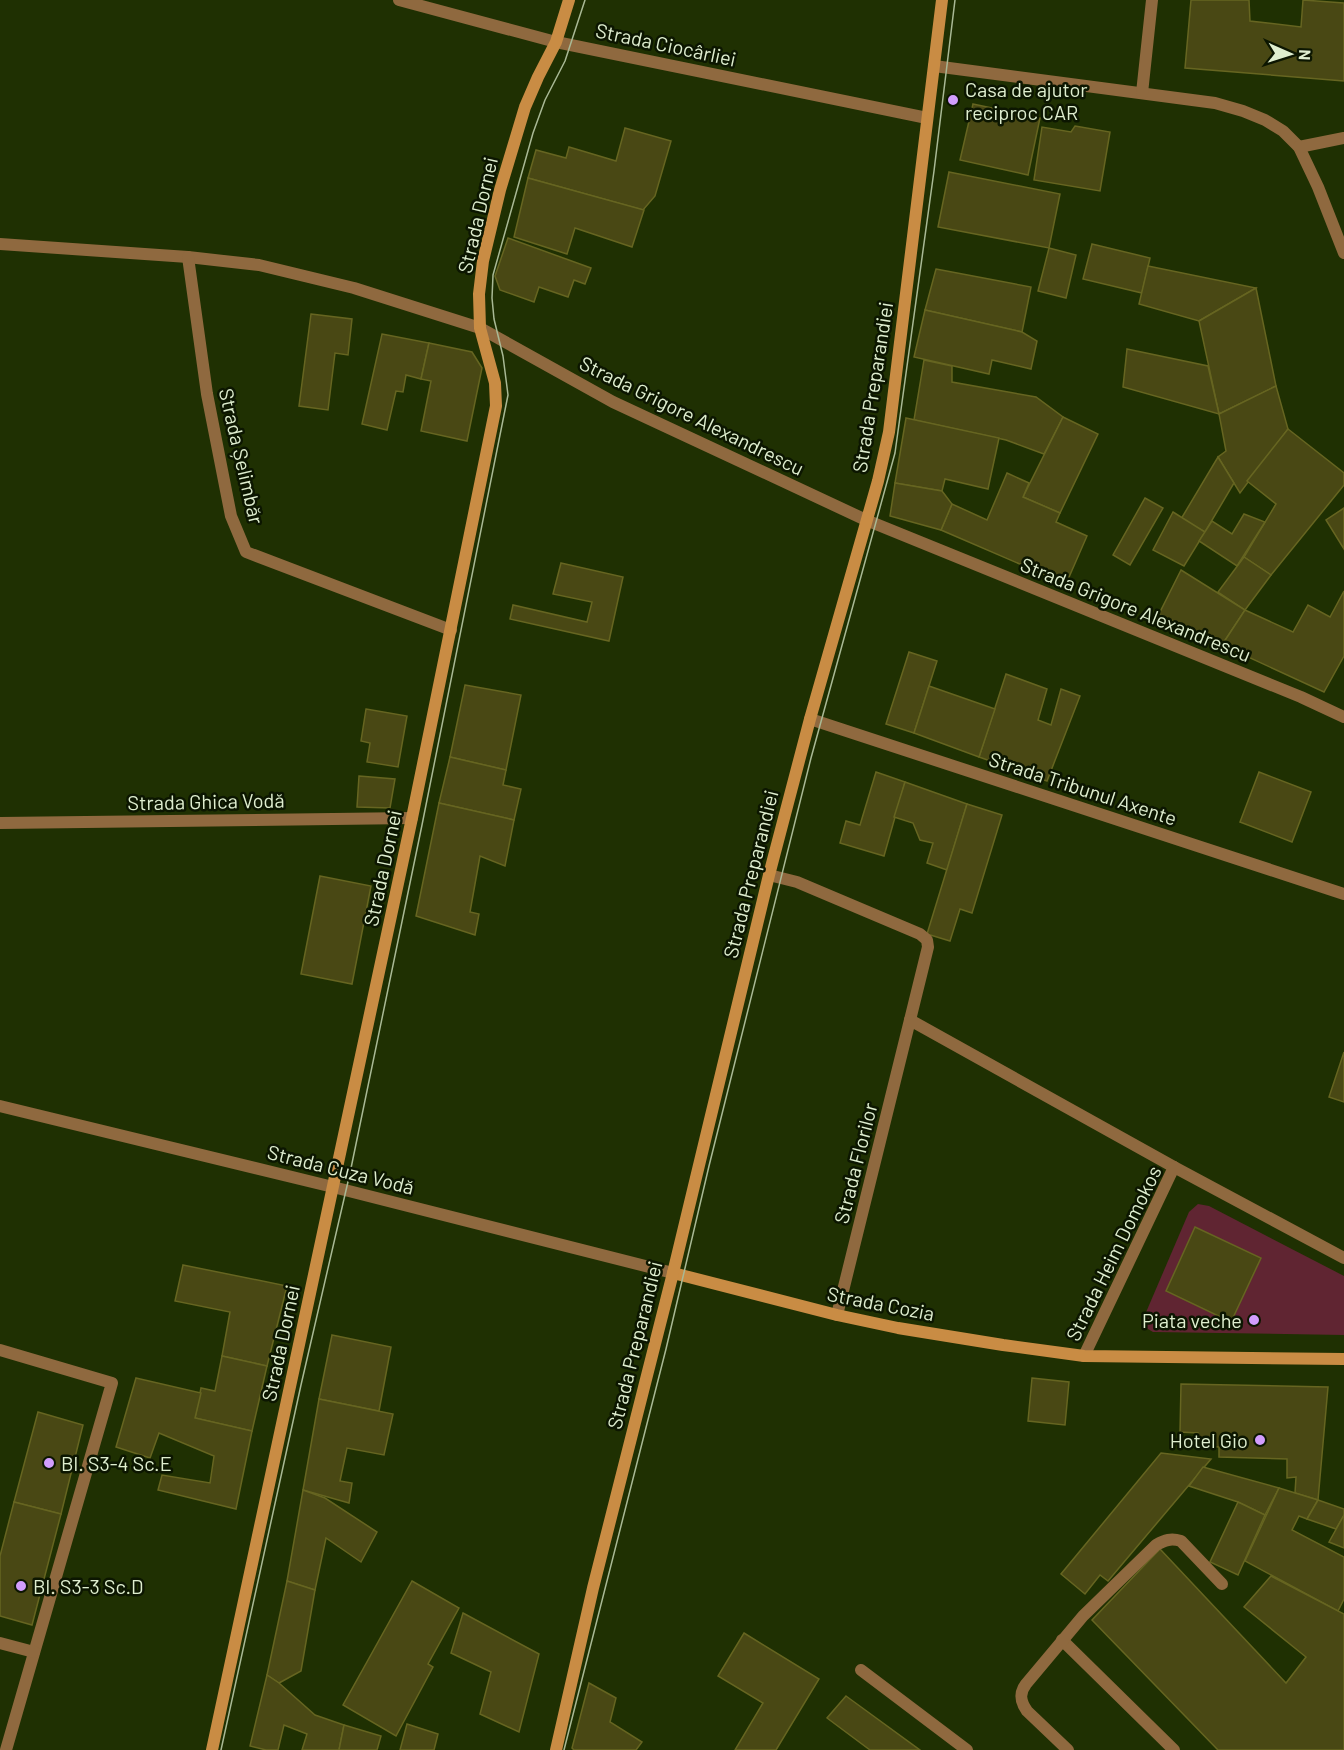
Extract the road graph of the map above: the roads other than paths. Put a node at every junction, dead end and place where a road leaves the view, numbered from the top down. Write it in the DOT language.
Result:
graph roads {
  1 [pos="399,0"];
  2 [pos="568,0"];
  3 [pos="942,0"];
  4 [pos="1152,0"];
  5 [pos="556,42"];
  6 [pos="934,66"];
  7 [pos="1142,93"];
  8 [pos="927,118"];
  9 [pos="1344,138"];
  10 [pos="1299,147"];
  11 [pos="0,244"];
  12 [pos="1344,253"];
  13 [pos="188,256"];
  14 [pos="480,328"];
  15 [pos="866,520"];
  16 [pos="451,630"];
  17 [pos="1344,717"];
  18 [pos="810,719"];
  19 [pos="412,818"];
  20 [pos="0,824"];
  21 [pos="769,875"];
  22 [pos="1344,894"];
  23 [pos="910,1020"];
  24 [pos="0,1106"];
  25 [pos="1174,1167"];
  26 [pos="333,1187"];
  27 [pos="1344,1258"];
  28 [pos="673,1273"];
  29 [pos="837,1316"];
  30 [pos="0,1350"];
  31 [pos="1084,1356"];
  32 [pos="1344,1359"];
  33 [pos="1222,1584"];
  34 [pos="1062,1640"];
  35 [pos="0,1643"];
  36 [pos="34,1652"];
  37 [pos="861,1670"];
  38 [pos="6,1750"];
  39 [pos="212,1750"];
  40 [pos="555,1750"];
  41 [pos="967,1750"];
  42 [pos="1068,1750"];
  43 [pos="1174,1750"];
  1 -- 5 [label="street, Strada Ciocârliei"];
  2 -- 5 [label="main road, Strada Dornei"];
  3 -- 6 [label="main road, Strada Preparandiei"];
  4 -- 7 [label="street"];
  5 -- 8 [label="street, Strada Ciocârliei"];
  5 -- 14 [label="main road, Strada Dornei"];
  6 -- 7 [label="street"];
  6 -- 8 [label="main road, Strada Preparandiei"];
  7 -- 10 [label="street"];
  8 -- 15 [label="main road, Strada Preparandiei"];
  9 -- 10 [label="street"];
  10 -- 12 [label="street"];
  11 -- 13 [label="street, Strada Grigore Alexandrescu"];
  13 -- 14 [label="street, Strada Grigore Alexandrescu"];
  13 -- 16 [label="street, Strada Șelimbăr"];
  14 -- 15 [label="street, Strada Grigore Alexandrescu"];
  14 -- 16 [label="main road, Strada Dornei"];
  15 -- 17 [label="street, Strada Grigore Alexandrescu"];
  15 -- 18 [label="main road, Strada Preparandiei"];
  16 -- 19 [label="main road, Strada Dornei"];
  18 -- 21 [label="main road, Strada Preparandiei"];
  18 -- 22 [label="street, Strada Tribunul Axente"];
  19 -- 20 [label="street, Strada Ghica Vodă"];
  19 -- 26 [label="main road, Strada Dornei"];
  21 -- 23 [label="street, Strada Florilor"];
  21 -- 28 [label="main road, Strada Preparandiei"];
  23 -- 25 [label="street"];
  23 -- 29 [label="street, Strada Florilor"];
  24 -- 26 [label="street, Strada Cuza Vodă"];
  25 -- 27 [label="street, Strada Heim Domokos"];
  25 -- 31 [label="street, Strada Heim Domokos"];
  26 -- 28 [label="street, Strada Cuza Vodă"];
  26 -- 39 [label="main road, Strada Dornei"];
  28 -- 29 [label="main road, Strada Cozia"];
  28 -- 40 [label="main road, Strada Preparandiei"];
  29 -- 31 [label="main road, Strada Cozia"];
  30 -- 36 [label="street"];
  31 -- 32 [label="main road, Strada Heim Domokos"];
  33 -- 34 [label="street"];
  34 -- 42 [label="street"];
  34 -- 43 [label="street"];
  35 -- 36 [label="street"];
  36 -- 38 [label="street"];
  37 -- 41 [label="street"];
}
